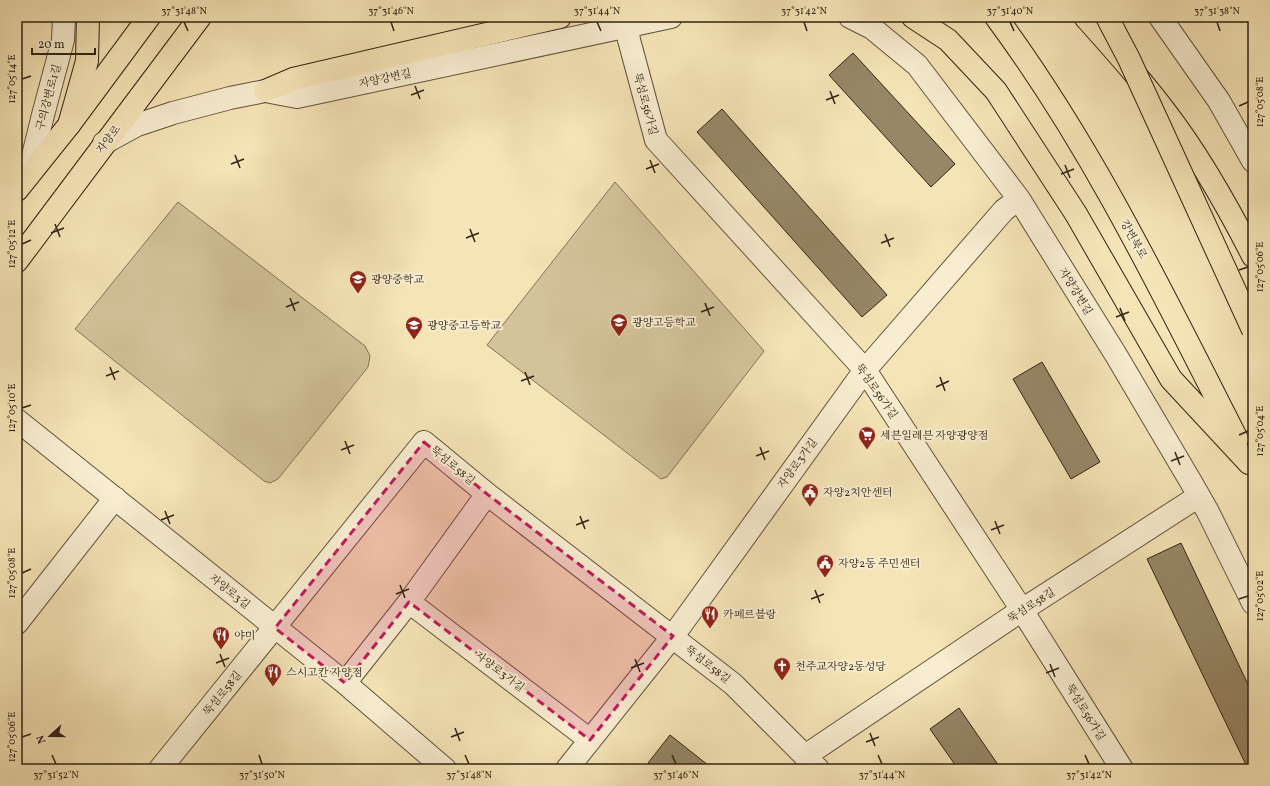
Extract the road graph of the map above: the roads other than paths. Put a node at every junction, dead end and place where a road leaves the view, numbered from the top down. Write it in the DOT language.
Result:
graph roads {
  1 [pos="64,17"];
  2 [pos="88,17"];
  3 [pos="149,17"];
  4 [pos="200,17"];
  5 [pos="560,17"];
  6 [pos="671,17"];
  7 [pos="850,17"];
  8 [pos="913,17"];
  9 [pos="996,17"];
  10 [pos="1085,17"];
  11 [pos="1107,17"];
  12 [pos="1160,17"];
  13 [pos="627,27"];
  14 [pos="265,91"];
  15 [pos="69,125"];
  16 [pos="104,143"];
  17 [pos="1253,161"];
  18 [pos="21,177"];
  19 [pos="1019,199"];
  20 [pos="1253,256"];
  21 [pos="17,261"];
  22 [pos="1253,330"];
  23 [pos="865,370"];
  24 [pos="17,420"];
  25 [pos="1251,468"];
  26 [pos="487,494"];
  27 [pos="1199,496"];
  28 [pos="116,498"];
  29 [pos="409,602"];
  30 [pos="1253,603"];
  31 [pos="1022,610"];
  32 [pos="17,623"];
  33 [pos="275,628"];
  34 [pos="673,636"];
  35 [pos="346,684"];
  36 [pos="590,740"];
  37 [pos="811,762"];
  38 [pos="440,768"];
  39 [pos="160,769"];
  40 [pos="567,769"];
  41 [pos="1122,769"];
  1 -- 18 [label="street, 구의강변로1길"];
  2 -- 15 [label="main road"];
  3 -- 15 [label="main road"];
  4 -- 16 [label="main road, 자양로"];
  5 -- 14 [label="main road"];
  6 -- 13 [label="street, 자양강변길"];
  7 -- 19 [label="street, 자양강변길"];
  8 -- 25 [label="main road"];
  9 -- 25 [label="main road, 강변북로"];
  10 -- 20 [label="main road"];
  11 -- 22 [label="main road, bridge"];
  12 -- 17 [label="street"];
  13 -- 14 [label="street, 자양강변길"];
  13 -- 23 [label="street, 뚝섬로56가길"];
  14 -- 16 [label="street, 자양강변길"];
  15 -- 18 [label="main road"];
  16 -- 21 [label="main road, 자양로"];
  19 -- 23 [label="street, 자양로3가길"];
  19 -- 27 [label="street, 자양강변길"];
  23 -- 31 [label="street, 뚝섬로56가길"];
  23 -- 34 [label="street, 자양로3가길"];
  24 -- 28 [label="street, 자양로3길"];
  26 -- 29 [label="street"];
  26 -- 33 [label="street, 뚝섬로58길"];
  26 -- 34 [label="street, 뚝섬로58길"];
  27 -- 30 [label="street, 자양강변길"];
  27 -- 31 [label="street, 뚝섬로58길"];
  28 -- 32 [label="street"];
  28 -- 33 [label="street, 자양로3길"];
  29 -- 35 [label="street"];
  29 -- 36 [label="street, 자양로3가길"];
  31 -- 37 [label="street, 뚝섬로58길"];
  31 -- 41 [label="street, 뚝섬로56가길"];
  33 -- 35 [label="street, 자양로3길"];
  33 -- 39 [label="street, 뚝섬로58길"];
  34 -- 36 [label="street, 자양로3가길"];
  34 -- 37 [label="street, 뚝섬로58길"];
  35 -- 38 [label="street, 자양로3길"];
  36 -- 40 [label="street, 자양로3가길"];
}
